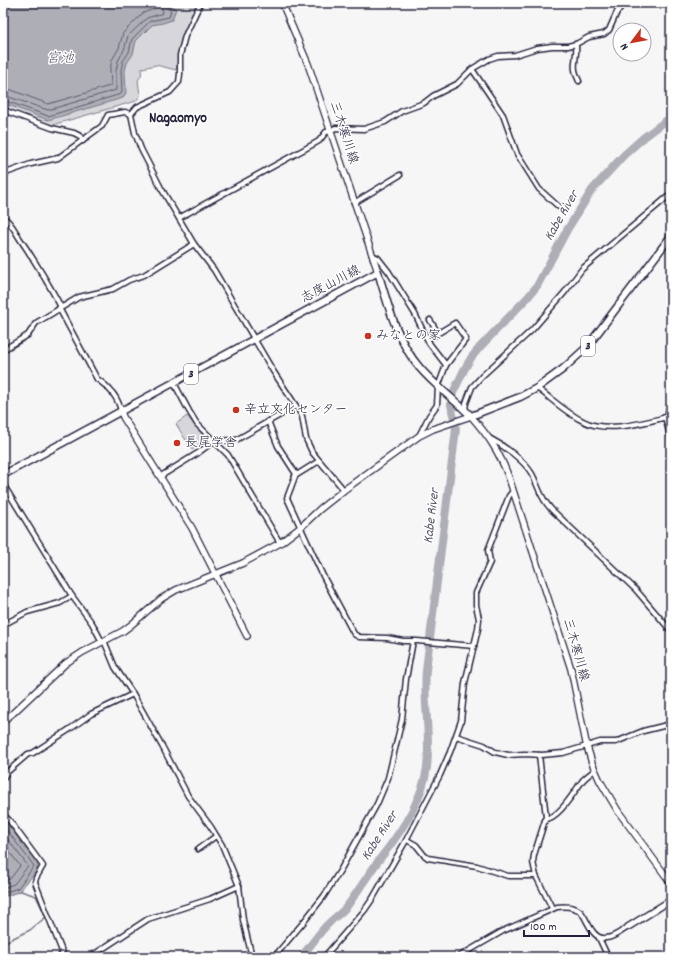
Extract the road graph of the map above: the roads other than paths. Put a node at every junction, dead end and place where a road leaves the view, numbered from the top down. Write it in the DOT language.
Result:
graph roads {
  1 [pos="199,3"];
  2 [pos="282,3"];
  3 [pos="624,3"];
  4 [pos="576,44"];
  5 [pos="472,69"];
  6 [pos="579,81"];
  7 [pos="3,110"];
  8 [pos="131,114"];
  9 [pos="330,131"];
  10 [pos="83,140"];
  11 [pos="3,174"];
  12 [pos="400,175"];
  13 [pos="671,194"];
  14 [pos="354,203"];
  15 [pos="559,207"];
  16 [pos="3,217"];
  17 [pos="179,218"];
  18 [pos="671,236"];
  19 [pos="194,244"];
  20 [pos="372,255"];
  21 [pos="378,272"];
  22 [pos="60,308"];
  23 [pos="430,320"];
  24 [pos="438,333"];
  25 [pos="430,338"];
  26 [pos="254,339"];
  27 [pos="3,350"];
  28 [pos="446,365"];
  29 [pos="174,383"];
  30 [pos="439,388"];
  31 [pos="537,388"];
  32 [pos="671,398"];
  33 [pos="296,406"];
  34 [pos="465,410"];
  35 [pos="121,411"];
  36 [pos="471,416"];
  37 [pos="668,417"];
  38 [pos="268,421"];
  39 [pos="419,436"];
  40 [pos="489,438"];
  41 [pos="671,439"];
  42 [pos="214,441"];
  43 [pos="319,461"];
  44 [pos="3,475"];
  45 [pos="161,476"];
  46 [pos="295,476"];
  47 [pos="3,484"];
  48 [pos="344,490"];
  49 [pos="513,491"];
  50 [pos="301,527"];
  51 [pos="280,544"];
  52 [pos="216,575"];
  53 [pos="72,596"];
  54 [pos="3,625"];
  55 [pos="671,631"];
  56 [pos="247,636"];
  57 [pos="103,641"];
  58 [pos="415,641"];
  59 [pos="474,646"];
  60 [pos="133,694"];
  61 [pos="3,721"];
  62 [pos="671,724"];
  63 [pos="456,736"];
  64 [pos="587,747"];
  65 [pos="539,755"];
  66 [pos="595,770"];
  67 [pos="3,779"];
  68 [pos="3,815"];
  69 [pos="546,819"];
  70 [pos="216,836"];
  71 [pos="407,840"];
  72 [pos="198,849"];
  73 [pos="536,876"];
  74 [pos="671,882"];
  75 [pos="239,886"];
  76 [pos="671,900"];
  77 [pos="552,908"];
  78 [pos="628,927"];
  79 [pos="599,938"];
  80 [pos="59,957"];
  81 [pos="90,957"];
  82 [pos="252,957"];
  83 [pos="274,957"];
  84 [pos="324,957"];
  85 [pos="458,957"];
  86 [pos="608,957"];
  1 -- 8 [label="street"];
  2 -- 9 [label="street, 三木寒川線"];
  3 -- 4 [label="street"];
  4 -- 5 [label="street"];
  4 -- 6 [label="street"];
  5 -- 9 [label="street"];
  5 -- 15 [label="street"];
  7 -- 10 [label="street"];
  8 -- 10 [label="street"];
  8 -- 17 [label="street"];
  9 -- 14 [label="street, 三木寒川線"];
  9 -- 17 [label="street"];
  10 -- 11 [label="street"];
  12 -- 14 [label="street"];
  13 -- 34 [label="street"];
  14 -- 20 [label="street, 三木寒川線"];
  16 -- 22 [label="street"];
  17 -- 19 [label="street"];
  18 -- 31 [label="main road, 3"];
  19 -- 22 [label="street"];
  19 -- 26 [label="street"];
  20 -- 21 [label="street, 三木寒川線"];
  20 -- 28 [label="street"];
  21 -- 26 [label="main road, 志度山川線 / 3"];
  21 -- 30 [label="main road, 志度山川線"];
  22 -- 27 [label="street"];
  22 -- 35 [label="street"];
  23 -- 24 [label="street"];
  24 -- 25 [label="street"];
  24 -- 28 [label="street"];
  26 -- 29 [label="main road, 志度山川線 / 3"];
  26 -- 33 [label="street"];
  28 -- 30 [label="street"];
  29 -- 35 [label="main road, 志度山川線 / 3"];
  29 -- 42 [label="street"];
  30 -- 34 [label="main road, 志度山川線"];
  30 -- 39 [label="street"];
  31 -- 36 [label="main road, 3"];
  31 -- 37 [label="street"];
  32 -- 37 [label="street"];
  33 -- 38 [label="street"];
  33 -- 43 [label="street"];
  34 -- 36 [label="main road, 志度山川線"];
  35 -- 44 [label="main road, 志度山川線 / 3"];
  35 -- 45 [label="street"];
  36 -- 39 [label="street"];
  36 -- 40 [label="street, 三木寒川線"];
  37 -- 41 [label="street"];
  38 -- 42 [label="street"];
  38 -- 46 [label="street"];
  39 -- 48 [label="street"];
  40 -- 49 [label="street, 三木寒川線"];
  40 -- 55 [label="street"];
  42 -- 45 [label="street"];
  42 -- 51 [label="street"];
  43 -- 46 [label="street"];
  43 -- 48 [label="street"];
  45 -- 52 [label="street"];
  46 -- 50 [label="street"];
  47 -- 53 [label="street"];
  48 -- 50 [label="street"];
  49 -- 59 [label="street"];
  49 -- 64 [label="street, 三木寒川線"];
  50 -- 51 [label="street"];
  50 -- 58 [label="street"];
  51 -- 52 [label="street"];
  52 -- 56 [label="street"];
  52 -- 57 [label="street"];
  53 -- 54 [label="street"];
  53 -- 57 [label="street"];
  57 -- 60 [label="street"];
  57 -- 61 [label="street"];
  58 -- 59 [label="street"];
  58 -- 83 [label="street"];
  59 -- 63 [label="street"];
  60 -- 67 [label="street"];
  60 -- 70 [label="street"];
  62 -- 64 [label="street"];
  63 -- 65 [label="street"];
  63 -- 71 [label="street"];
  64 -- 65 [label="street"];
  64 -- 66 [label="street, 三木寒川線"];
  65 -- 69 [label="street"];
  66 -- 69 [label="street"];
  66 -- 74 [label="street, 三木寒川線"];
  68 -- 80 [label="street"];
  69 -- 73 [label="street"];
  70 -- 72 [label="street"];
  70 -- 75 [label="street"];
  71 -- 73 [label="street"];
  71 -- 84 [label="street"];
  73 -- 77 [label="street"];
  75 -- 81 [label="street"];
  75 -- 82 [label="street"];
  76 -- 78 [label="street"];
  77 -- 79 [label="street"];
  77 -- 85 [label="street"];
  78 -- 79 [label="street"];
  79 -- 86 [label="street"];
}
